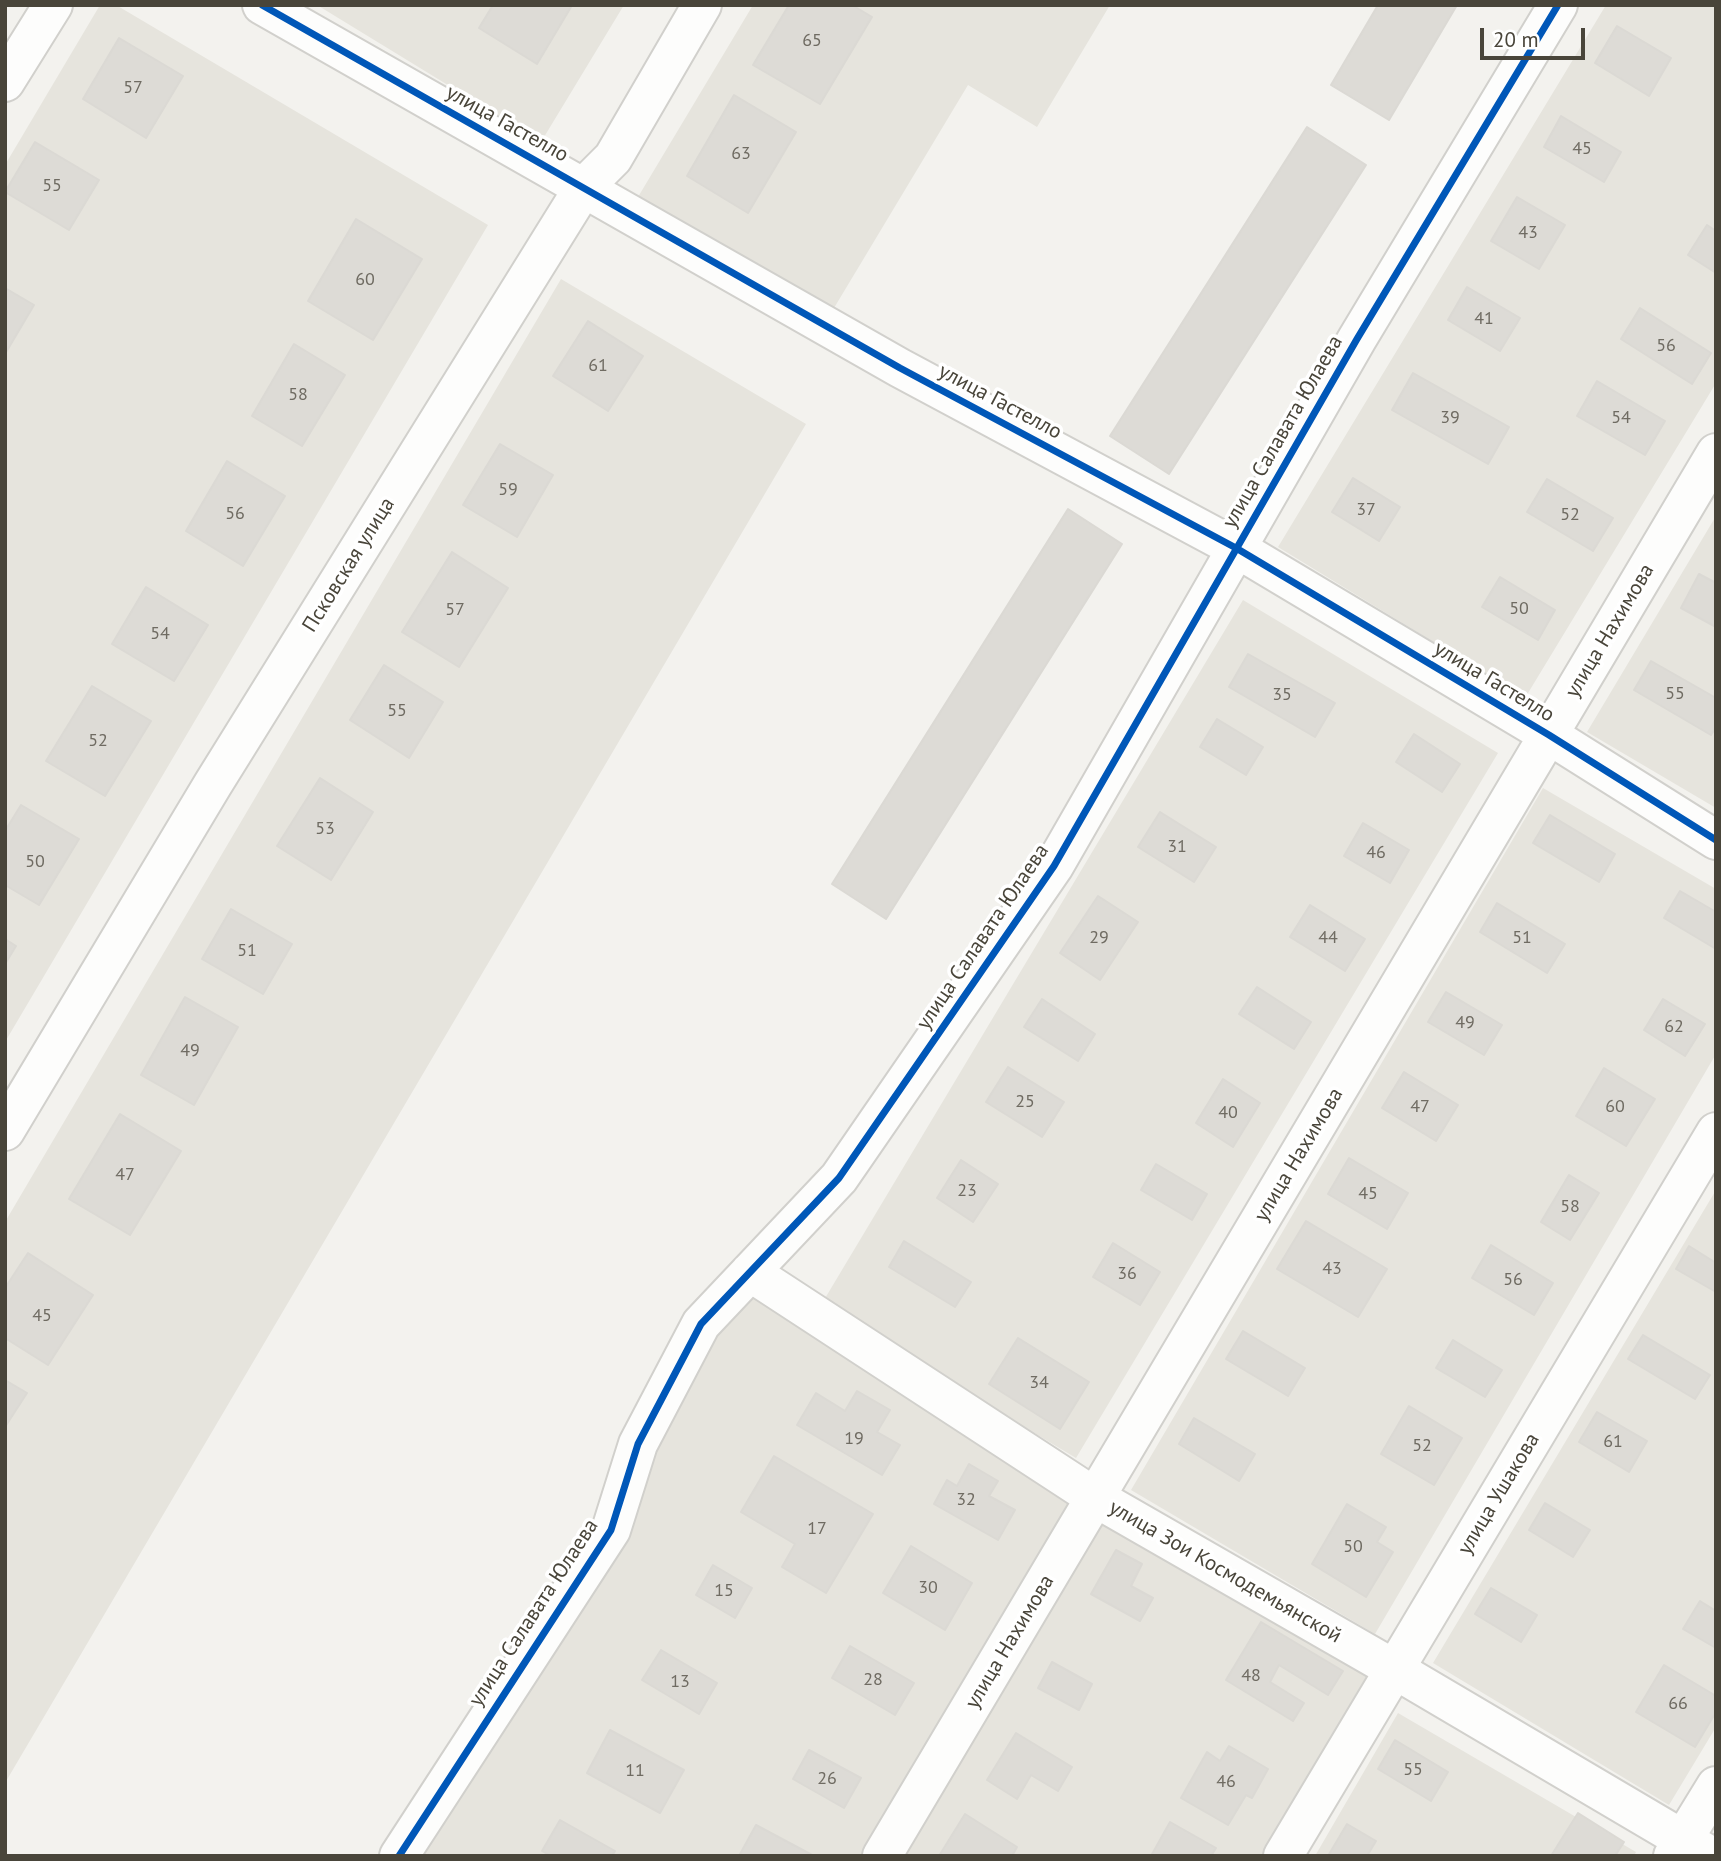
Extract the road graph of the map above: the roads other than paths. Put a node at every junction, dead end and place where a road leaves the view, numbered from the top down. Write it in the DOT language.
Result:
graph roads {
  1 [pos="53,5"];
  2 [pos="262,5"];
  3 [pos="702,5"];
  4 [pos="1558,5"];
  5 [pos="5,82"];
  6 [pos="583,187"];
  7 [pos="1716,453"];
  8 [pos="1236,548"];
  9 [pos="1549,735"];
  10 [pos="1716,840"];
  11 [pos="5,1131"];
  12 [pos="1716,1132"];
  13 [pos="750,1272"];
  14 [pos="1096,1498"];
  15 [pos="1394,1669"];
  16 [pos="1716,1786"];
  17 [pos="1689,1850"];
  18 [pos="399,1856"];
  19 [pos="882,1856"];
  20 [pos="1283,1856"];
  1 -- 5 [label="street"];
  2 -- 6 [label="street, улица Гастелло"];
  3 -- 6 [label="street, Псковская улица"];
  4 -- 8 [label="street, улица Салавата Юлаева"];
  6 -- 8 [label="street, улица Гастелло"];
  6 -- 11 [label="street, Псковская улица"];
  7 -- 9 [label="street, улица Нахимова"];
  8 -- 9 [label="street, улица Гастелло"];
  8 -- 13 [label="street, улица Салавата Юлаева"];
  9 -- 10 [label="street, улица Гастелло"];
  9 -- 14 [label="street, улица Нахимова"];
  12 -- 15 [label="street, улица Ушакова"];
  13 -- 14 [label="street, улица Зои Космодемьянской"];
  13 -- 18 [label="street, улица Салавата Юлаева"];
  14 -- 15 [label="street, улица Зои Космодемьянской"];
  14 -- 19 [label="street, улица Нахимова"];
  15 -- 17 [label="street, улица Зои Космодемьянской"];
  15 -- 20 [label="street, улица Ушакова"];
  16 -- 17 [label="street"];
}
